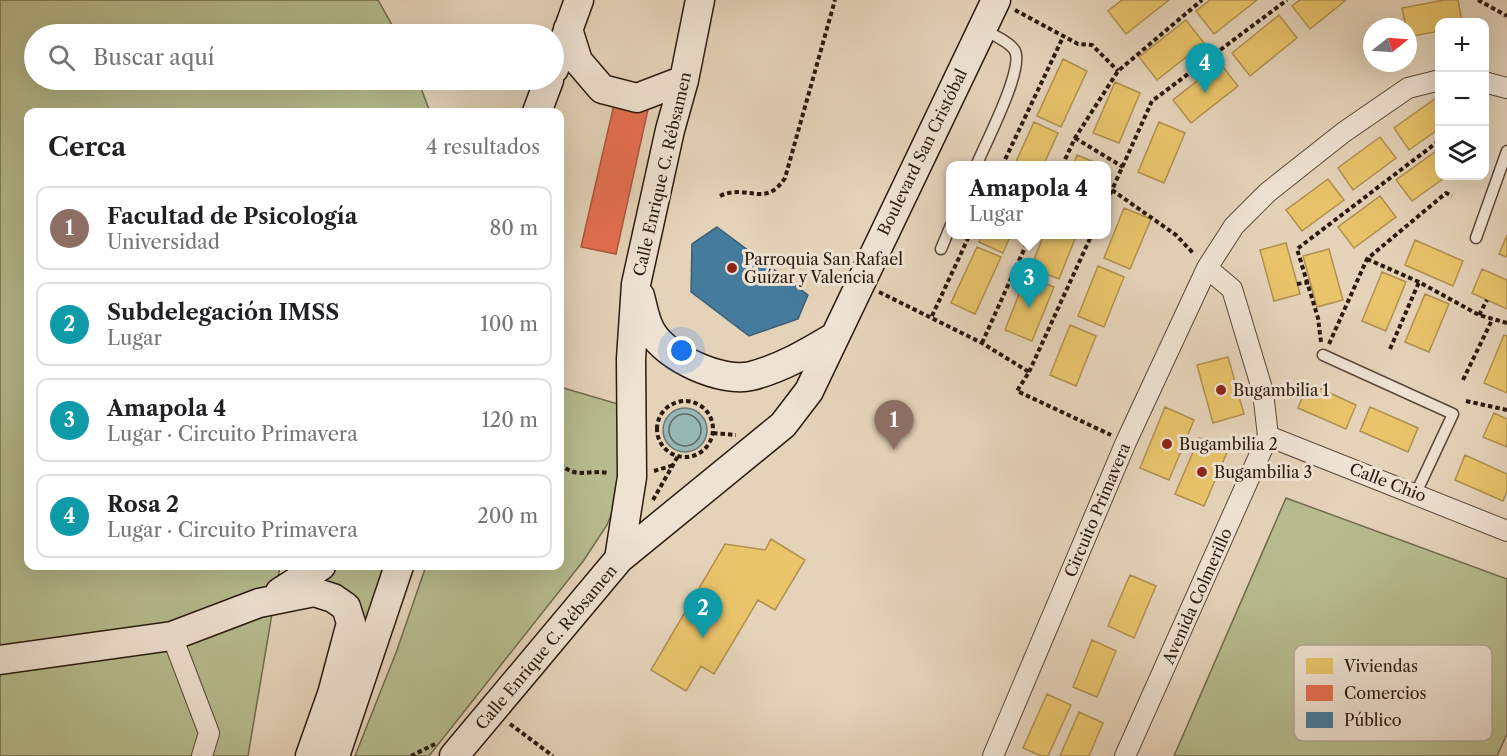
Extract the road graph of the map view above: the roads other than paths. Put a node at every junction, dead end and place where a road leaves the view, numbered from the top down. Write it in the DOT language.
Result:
graph roads {
  1 [pos="579,0"];
  2 [pos="700,0"];
  3 [pos="996,0"];
  4 [pos="982,28"];
  5 [pos="568,29"];
  6 [pos="564,40"];
  7 [pos="684,80"];
  8 [pos="1435,81"];
  9 [pos="1489,83"];
  10 [pos="1507,88"];
  11 [pos="545,90"];
  12 [pos="538,108"];
  13 [pos="1507,151"];
  14 [pos="978,161"];
  15 [pos="946,237"];
  16 [pos="1476,238"];
  17 [pos="941,249"];
  18 [pos="1207,268"];
  19 [pos="636,284"];
  20 [pos="834,337"];
  21 [pos="1323,355"];
  22 [pos="1268,436"];
  23 [pos="1416,493"];
  24 [pos="1507,531"];
  25 [pos="619,560"];
  26 [pos="314,570"];
  27 [pos="398,570"];
  28 [pos="259,603"];
  29 [pos="172,636"];
  30 [pos="0,660"];
  31 [pos="446,749"];
  32 [pos="202,756"];
  33 [pos="309,756"];
  34 [pos="335,756"];
  35 [pos="993,756"];
  36 [pos="1125,756"];
  1 -- 5 [label="street"];
  2 -- 7 [label="street, Calle Enrique C. Rébsamen"];
  3 -- 4 [label="street, Boulevard San Cristóbal"];
  4 -- 14 [label="lane"];
  4 -- 20 [label="street, Boulevard San Cristóbal"];
  5 -- 6 [label="street"];
  5 -- 7 [label="street"];
  7 -- 19 [label="street, Calle Enrique C. Rébsamen"];
  8 -- 18 [label="street, Circuito Primavera"];
  9 -- 10 [label="street"];
  11 -- 12 [label="street"];
  13 -- 16 [label="lane"];
  15 -- 17 [label="lane"];
  18 -- 22 [label="street"];
  18 -- 35 [label="street, Circuito Primavera"];
  19 -- 20 [label="street"];
  19 -- 25 [label="street, Calle Enrique C. Rébsamen"];
  20 -- 25 [label="street, Boulevard San Cristóbal"];
  21 -- 23 [label="lane"];
  22 -- 23 [label="street, Calle Chio"];
  22 -- 36 [label="street, Avenida Colmerillo"];
  23 -- 24 [label="street, Calle Chio"];
  25 -- 31 [label="street, Calle Enrique C. Rébsamen"];
  26 -- 28 [label="street"];
  27 -- 34 [label="street"];
  28 -- 29 [label="street"];
  28 -- 33 [label="street"];
  29 -- 30 [label="street"];
  29 -- 32 [label="street"];
}
